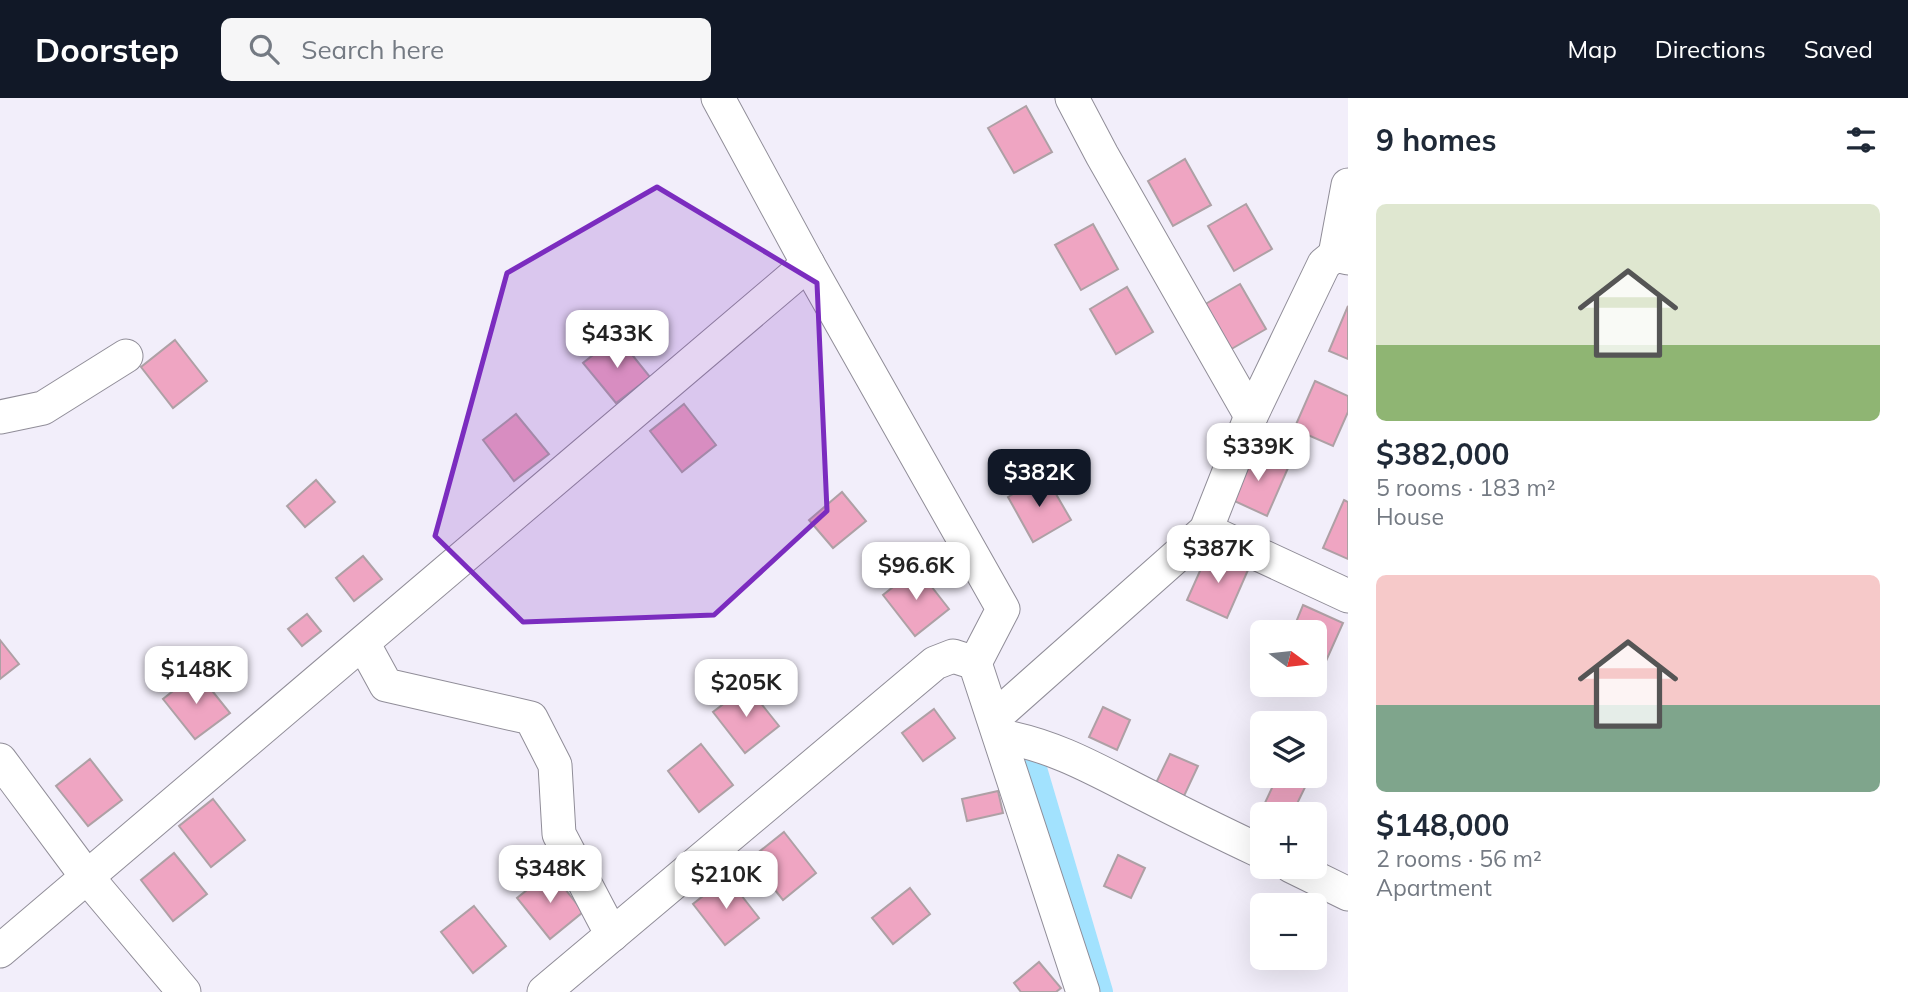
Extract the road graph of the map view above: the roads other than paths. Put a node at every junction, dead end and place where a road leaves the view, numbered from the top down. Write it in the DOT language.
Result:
graph roads {
  1 [pos="718,98"];
  2 [pos="1072,98"];
  3 [pos="1348,185"];
  4 [pos="1342,257"];
  5 [pos="808,264"];
  6 [pos="126,356"];
  7 [pos="1251,416"];
  8 [pos="0,417"];
  9 [pos="1206,530"];
  10 [pos="1348,596"];
  11 [pos="363,643"];
  12 [pos="975,663"];
  13 [pos="997,727"];
  14 [pos="0,760"];
  15 [pos="1250,846"];
  16 [pos="88,877"];
  17 [pos="1317,879"];
  18 [pos="1348,894"];
  19 [pos="612,934"];
  20 [pos="0,951"];
  21 [pos="184,992"];
  22 [pos="544,992"];
  23 [pos="1083,992"];
  1 -- 5 [label="street"];
  2 -- 7 [label="street"];
  3 -- 4 [label="street"];
  4 -- 7 [label="street"];
  5 -- 11 [label="street"];
  5 -- 12 [label="street"];
  6 -- 8 [label="street"];
  7 -- 9 [label="street"];
  9 -- 10 [label="street"];
  9 -- 13 [label="street"];
  11 -- 16 [label="street"];
  11 -- 19 [label="street"];
  12 -- 13 [label="street"];
  12 -- 19 [label="street"];
  13 -- 15 [label="street"];
  13 -- 23 [label="street"];
  14 -- 16 [label="street"];
  16 -- 20 [label="street"];
  16 -- 21 [label="street"];
  17 -- 18 [label="street"];
  19 -- 22 [label="street"];
}
